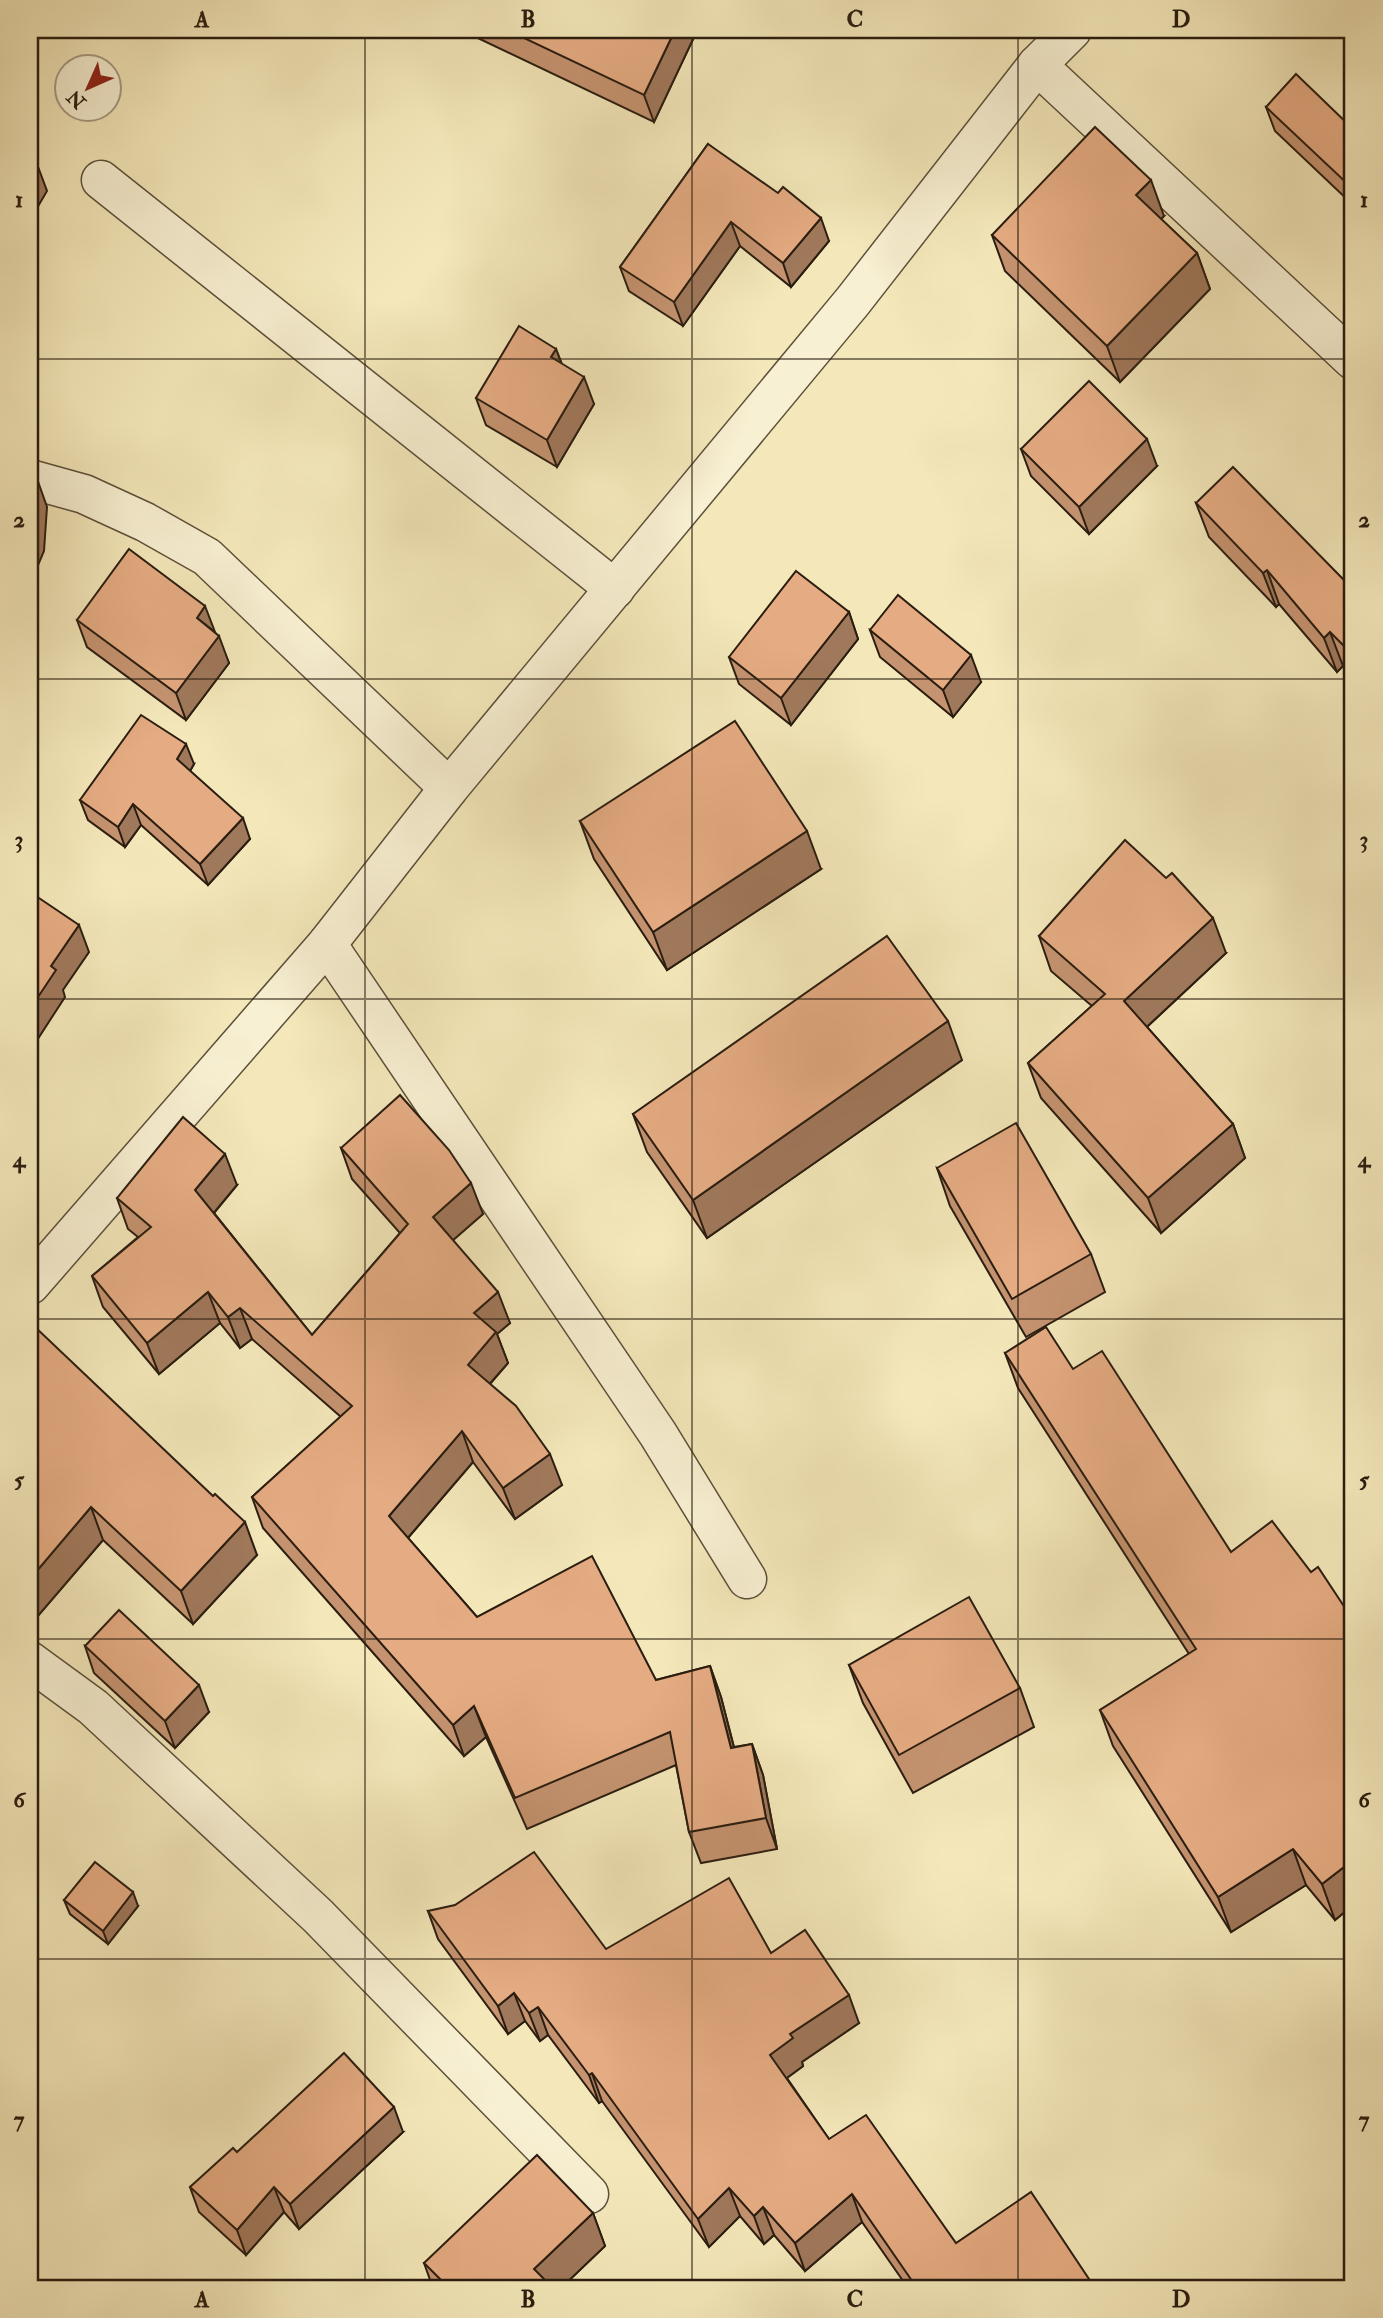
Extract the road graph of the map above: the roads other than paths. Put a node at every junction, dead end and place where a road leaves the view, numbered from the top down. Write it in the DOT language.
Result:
graph roads {
  1 [pos="1072,30"];
  2 [pos="1037,65"];
  3 [pos="101,180"];
  4 [pos="1353,359"];
  5 [pos="30,479"];
  6 [pos="615,589"];
  7 [pos="449,789"];
  8 [pos="327,944"];
  9 [pos="30,1285"];
  10 [pos="747,1579"];
  11 [pos="30,1661"];
  12 [pos="589,2193"];
  1 -- 2 [label="street"];
  2 -- 4 [label="street"];
  2 -- 6 [label="street"];
  3 -- 6 [label="street"];
  5 -- 7 [label="street"];
  6 -- 7 [label="street"];
  7 -- 8 [label="street"];
  8 -- 9 [label="street"];
  8 -- 10 [label="street"];
  11 -- 12 [label="street"];
}
